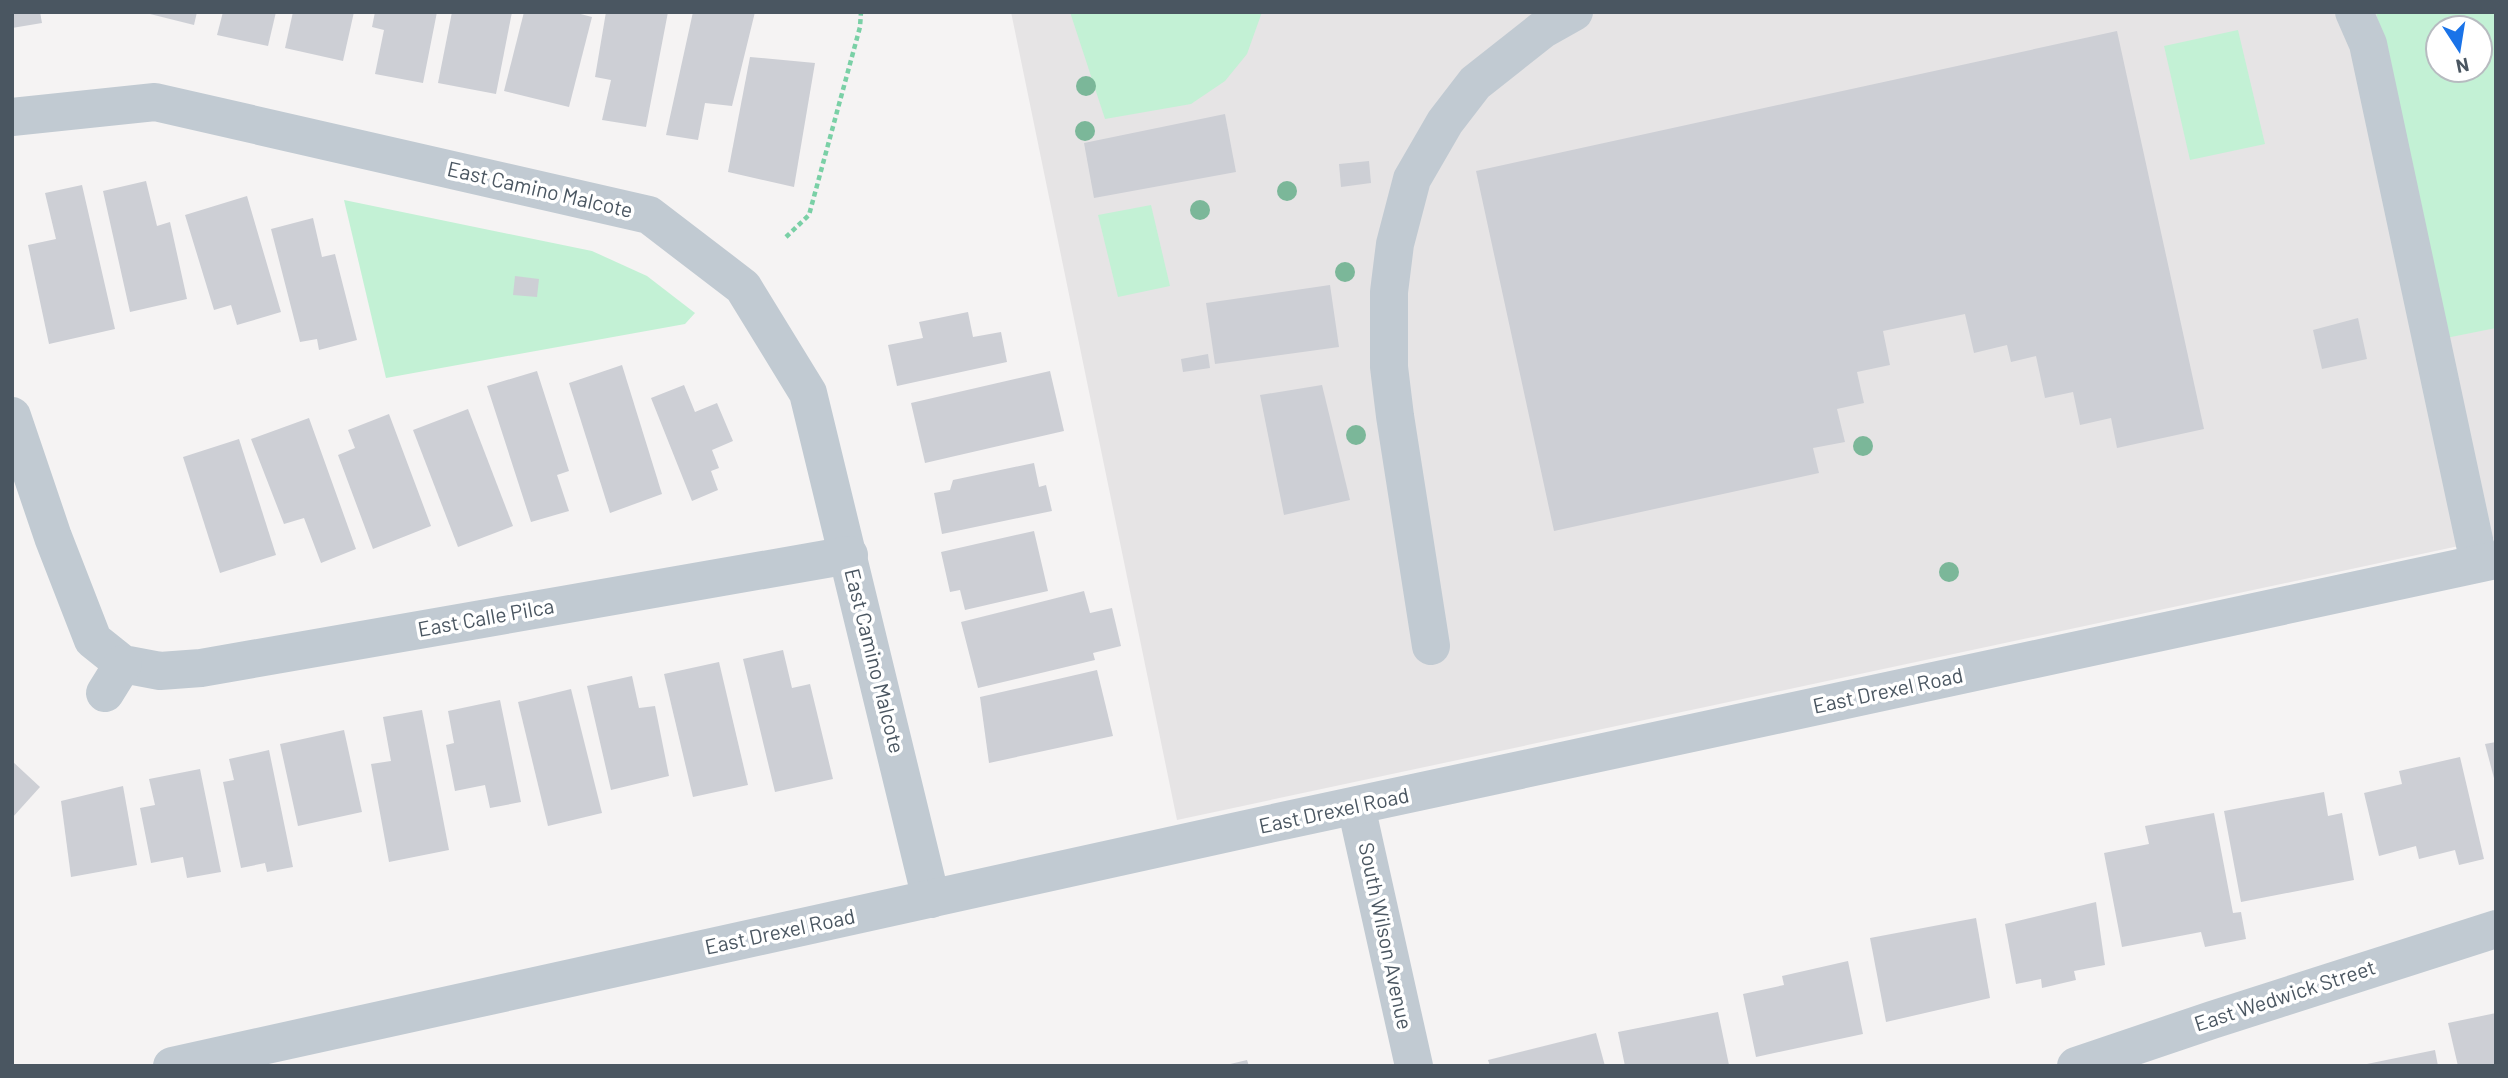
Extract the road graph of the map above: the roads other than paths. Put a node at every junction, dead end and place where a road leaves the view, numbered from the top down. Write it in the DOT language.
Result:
graph roads {
  1 [pos="1574,12"];
  2 [pos="2354,12"];
  3 [pos="12,117"];
  4 [pos="12,416"];
  5 [pos="849,555"];
  6 [pos="2488,562"];
  7 [pos="1432,646"];
  8 [pos="1356,806"];
  9 [pos="932,899"];
  10 [pos="2496,929"];
  11 [pos="172,1066"];
  12 [pos="1414,1066"];
  13 [pos="2076,1066"];
  1 -- 7 [label="street"];
  2 -- 6 [label="street"];
  3 -- 5 [label="street, East Camino Malcote"];
  4 -- 5 [label="street, East Calle Pilca"];
  5 -- 9 [label="street, East Camino Malcote"];
  6 -- 8 [label="street, East Drexel Road"];
  8 -- 9 [label="street, East Drexel Road"];
  8 -- 12 [label="street, South Wilson Avenue"];
  9 -- 11 [label="street, East Drexel Road"];
  10 -- 13 [label="street, East Wedwick Street"];
}
